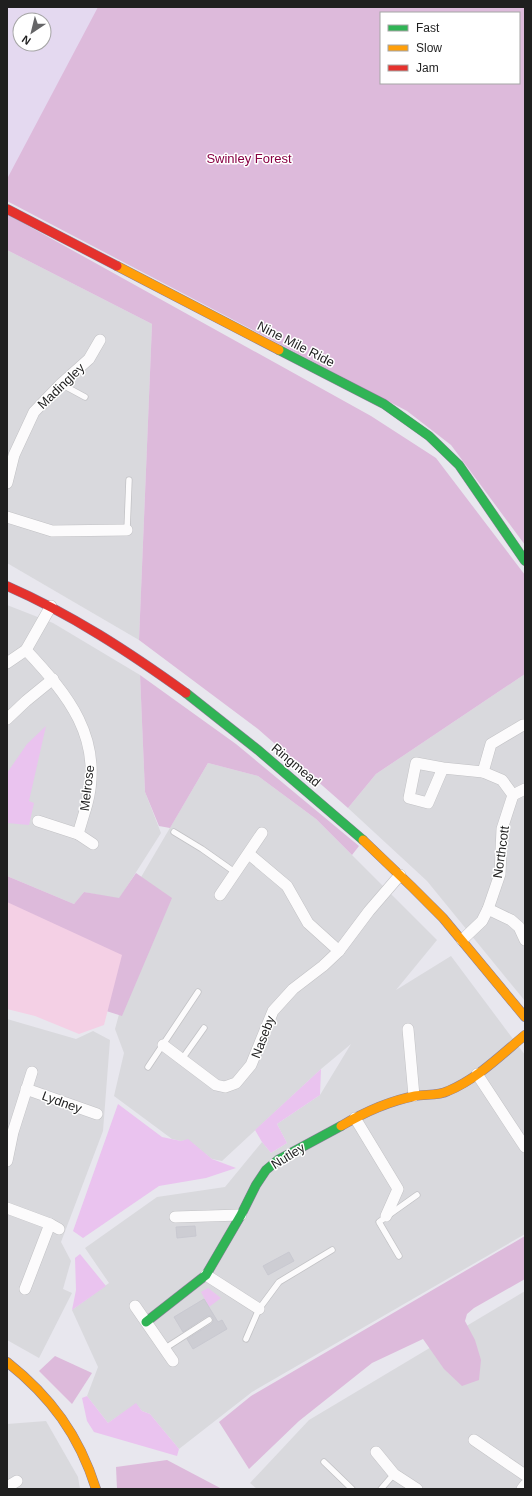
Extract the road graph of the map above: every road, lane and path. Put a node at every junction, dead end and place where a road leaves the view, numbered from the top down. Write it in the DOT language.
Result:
graph roads {
  1 [pos="7,209"];
  2 [pos="100,340"];
  3 [pos="61,384"];
  4 [pos="85,397"];
  5 [pos="10,454"];
  6 [pos="129,480"];
  7 [pos="7,483"];
  8 [pos="7,517"];
  9 [pos="127,530"];
  10 [pos="525,561"];
  11 [pos="7,586"];
  12 [pos="51,606"];
  13 [pos="26,650"];
  14 [pos="7,663"];
  15 [pos="53,679"];
  16 [pos="7,719"];
  17 [pos="525,725"];
  18 [pos="443,768"];
  19 [pos="483,772"];
  20 [pos="525,789"];
  21 [pos="514,796"];
  22 [pos="38,821"];
  23 [pos="174,832"];
  24 [pos="262,833"];
  25 [pos="78,834"];
  26 [pos="93,844"];
  27 [pos="249,854"];
  28 [pos="236,873"];
  29 [pos="400,875"];
  30 [pos="220,895"];
  31 [pos="488,909"];
  32 [pos="462,940"];
  33 [pos="525,940"];
  34 [pos="338,951"];
  35 [pos="198,992"];
  36 [pos="525,1017"];
  37 [pos="204,1028"];
  38 [pos="408,1028"];
  39 [pos="525,1035"];
  40 [pos="163,1045"];
  41 [pos="182,1059"];
  42 [pos="148,1067"];
  43 [pos="32,1072"];
  44 [pos="477,1074"];
  45 [pos="26,1089"];
  46 [pos="414,1096"];
  47 [pos="97,1114"];
  48 [pos="355,1118"];
  49 [pos="10,1131"];
  50 [pos="525,1147"];
  51 [pos="7,1161"];
  52 [pos="417,1195"];
  53 [pos="7,1208"];
  54 [pos="241,1215"];
  55 [pos="386,1216"];
  56 [pos="175,1217"];
  57 [pos="332,1250"];
  58 [pos="399,1256"];
  59 [pos="206,1275"];
  60 [pos="25,1289"];
  61 [pos="135,1306"];
  62 [pos="259,1308"];
  63 [pos="209,1320"];
  64 [pos="146,1322"];
  65 [pos="246,1339"];
  66 [pos="164,1349"];
  67 [pos="173,1361"];
  68 [pos="7,1362"];
  69 [pos="474,1440"];
  70 [pos="376,1452"];
  71 [pos="324,1462"];
  72 [pos="394,1474"];
  73 [pos="525,1475"];
  74 [pos="525,1485"];
  75 [pos="96,1489"];
  76 [pos="352,1489"];
  77 [pos="381,1489"];
  78 [pos="417,1489"];
  79 [pos="522,1489"];
  1 -- 10 [label="street, Nine Mile Ride"];
  2 -- 3 [label="street, Madingley"];
  3 -- 4 [label="lane"];
  3 -- 5 [label="street, Madingley"];
  5 -- 7 [label="street, Madingley"];
  6 -- 9 [label="lane"];
  8 -- 9 [label="street"];
  11 -- 12 [label="street, Ringmead"];
  12 -- 13 [label="street"];
  12 -- 29 [label="street, Ringmead"];
  13 -- 14 [label="street"];
  13 -- 15 [label="street, Melrose"];
  15 -- 16 [label="street"];
  15 -- 25 [label="street, Melrose"];
  17 -- 19 [label="street"];
  18 -- 19 [label="street"];
  19 -- 21 [label="street"];
  20 -- 21 [label="street"];
  21 -- 31 [label="street, Northcott"];
  22 -- 25 [label="street"];
  23 -- 28 [label="lane"];
  24 -- 27 [label="street"];
  25 -- 26 [label="street"];
  27 -- 28 [label="street"];
  27 -- 34 [label="street"];
  28 -- 30 [label="street"];
  29 -- 32 [label="street, Ringmead"];
  29 -- 34 [label="street, Naseby"];
  31 -- 32 [label="street, Northcott"];
  31 -- 33 [label="street"];
  32 -- 36 [label="street, Ringmead"];
  34 -- 41 [label="street, Naseby"];
  35 -- 40 [label="lane"];
  37 -- 41 [label="lane"];
  38 -- 46 [label="street"];
  39 -- 44 [label="street, Nutley"];
  40 -- 41 [label="street, Naseby"];
  40 -- 42 [label="lane"];
  43 -- 45 [label="street, Lydney"];
  44 -- 46 [label="street, Nutley"];
  44 -- 50 [label="street"];
  45 -- 47 [label="street, Lydney"];
  45 -- 49 [label="street, Lydney"];
  46 -- 48 [label="street, Nutley"];
  48 -- 54 [label="street, Nutley"];
  48 -- 55 [label="street"];
  49 -- 51 [label="street, Lydney"];
  52 -- 55 [label="lane"];
  53 -- 60 [label="street"];
  54 -- 56 [label="street"];
  54 -- 59 [label="street, Nutley"];
  55 -- 58 [label="lane"];
  57 -- 62 [label="lane"];
  59 -- 62 [label="street"];
  59 -- 64 [label="street, Nutley"];
  61 -- 64 [label="street"];
  62 -- 65 [label="lane"];
  63 -- 66 [label="lane"];
  64 -- 66 [label="street"];
  66 -- 67 [label="street"];
  68 -- 75 [label="street"];
  69 -- 73 [label="street"];
  70 -- 72 [label="street"];
  71 -- 76 [label="lane"];
  72 -- 77 [label="lane"];
  72 -- 78 [label="street"];
  74 -- 79 [label="street"];
}
